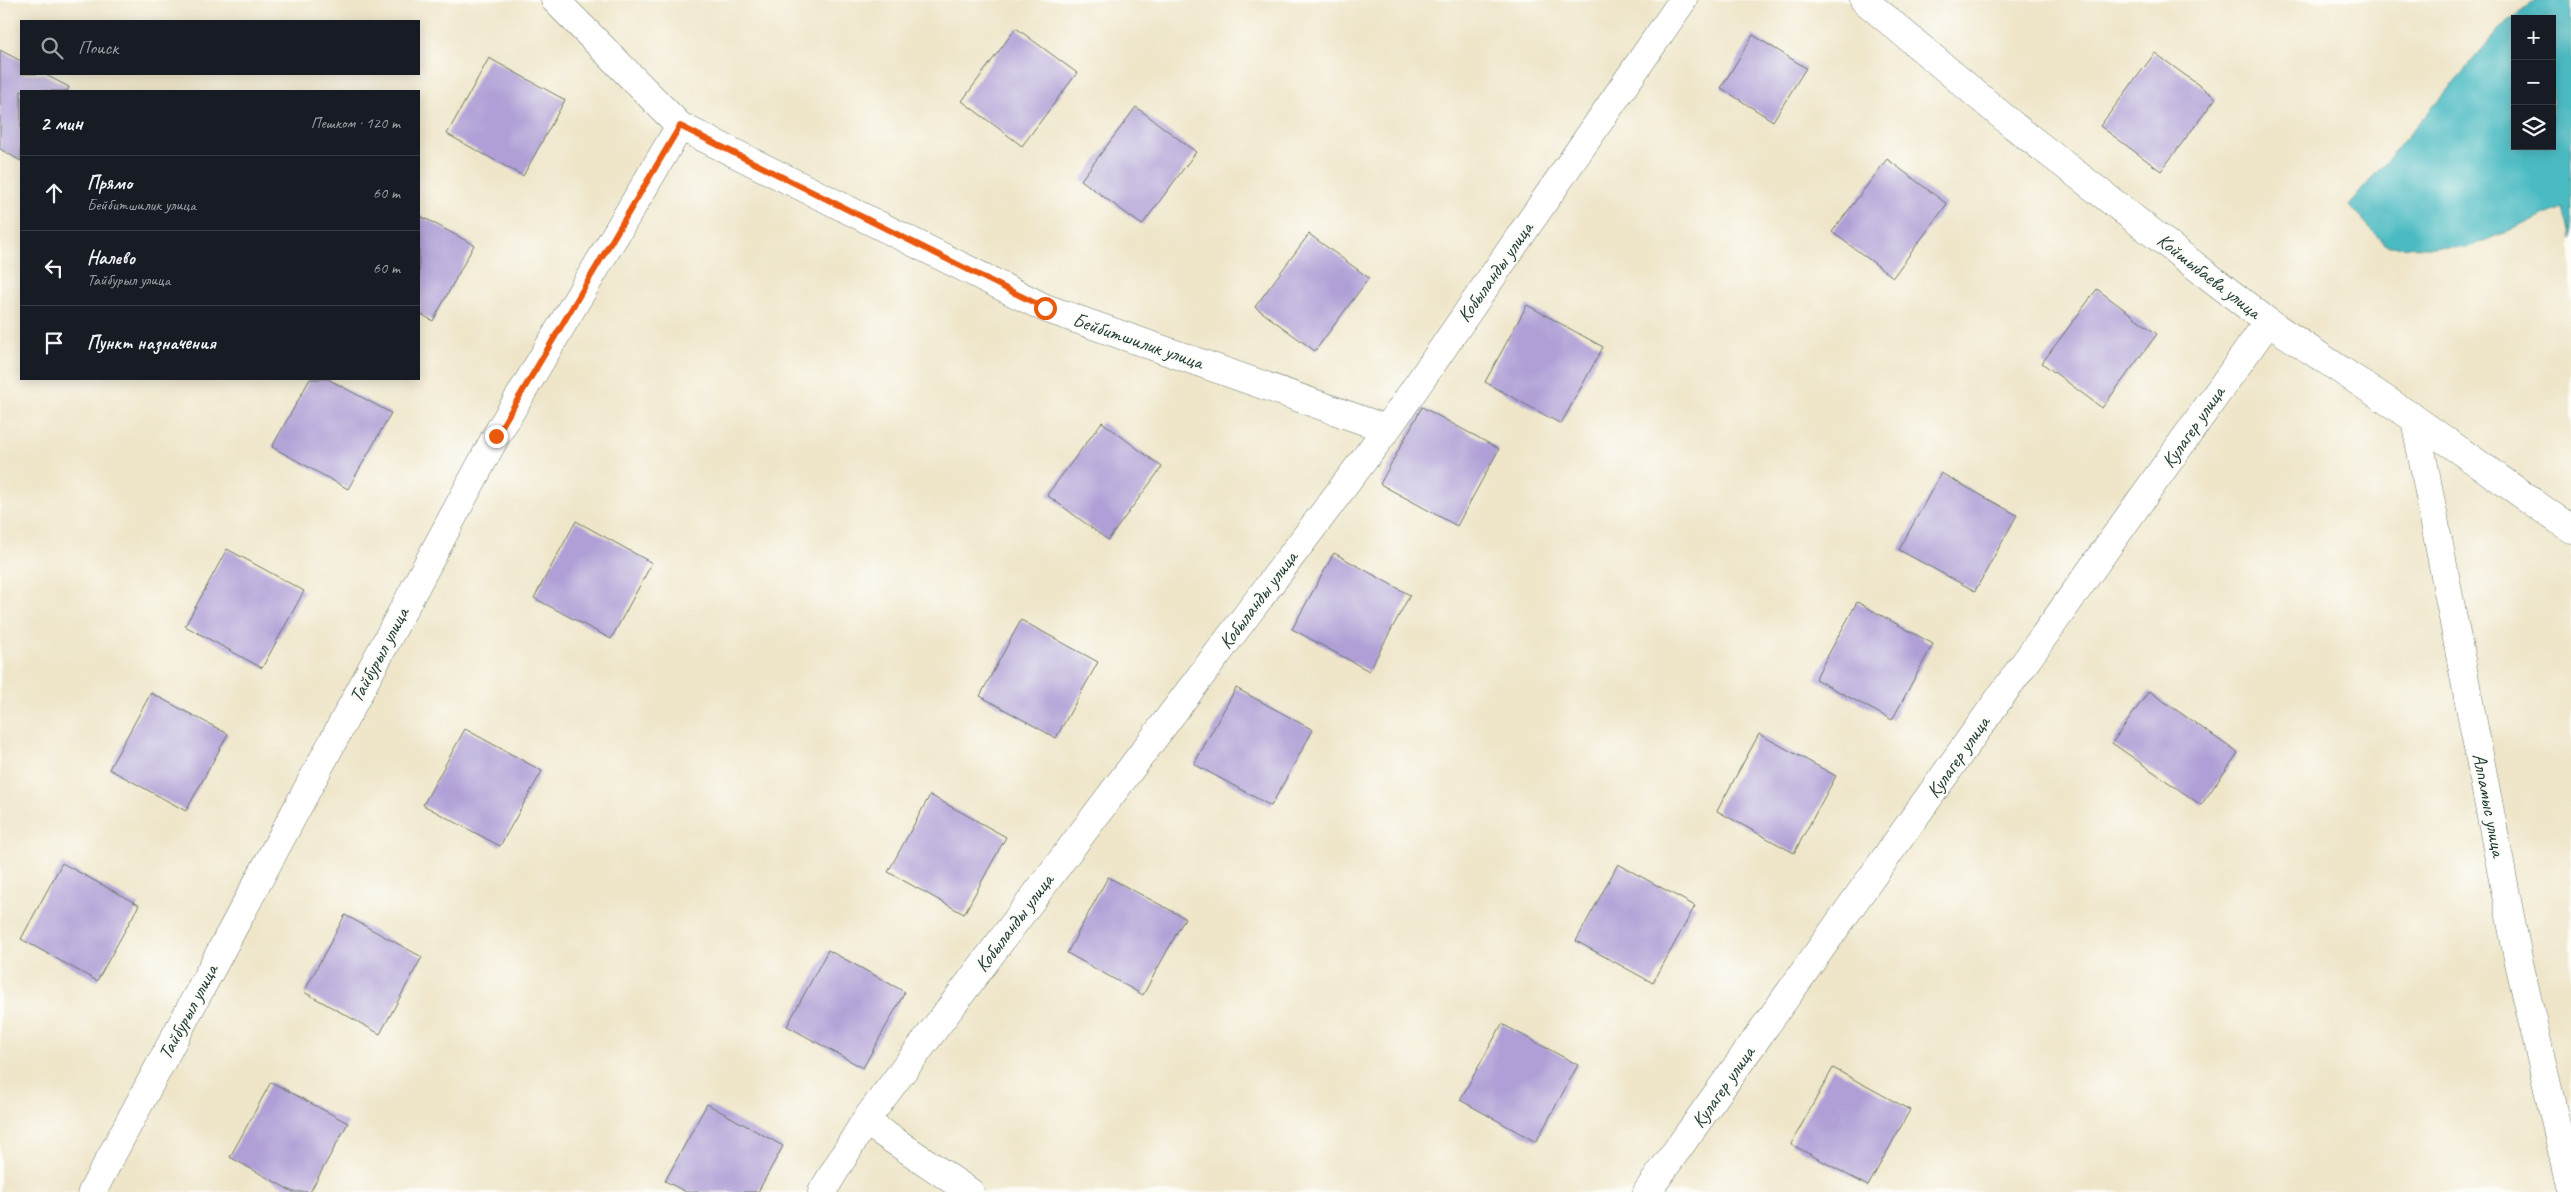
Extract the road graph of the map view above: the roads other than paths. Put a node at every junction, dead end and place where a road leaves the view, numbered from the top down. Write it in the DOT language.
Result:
graph roads {
  1 [pos="556,0"];
  2 [pos="1683,0"];
  3 [pos="1864,0"];
  4 [pos="680,126"];
  5 [pos="2268,322"];
  6 [pos="2415,418"];
  7 [pos="1387,428"];
  8 [pos="2571,529"];
  9 [pos="865,1121"];
  10 [pos="2571,1190"];
  11 [pos="92,1192"];
  12 [pos="822,1192"];
  13 [pos="970,1192"];
  14 [pos="1648,1192"];
  1 -- 4 [label="street, Бейбитшилик улица"];
  2 -- 7 [label="street, Кобыланды улица"];
  3 -- 5 [label="street, Койшыбаева улица"];
  4 -- 7 [label="street, Бейбитшилик улица"];
  4 -- 11 [label="street, Тайбурыл улица"];
  5 -- 6 [label="street, Койшыбаева улица"];
  5 -- 14 [label="street, Кулагер улица"];
  6 -- 8 [label="street, Койшыбаева улица"];
  6 -- 10 [label="street, Алпамыс улица"];
  7 -- 9 [label="street, Кобыланды улица"];
  9 -- 12 [label="street, Кобыланды улица"];
  9 -- 13 [label="street"];
}
